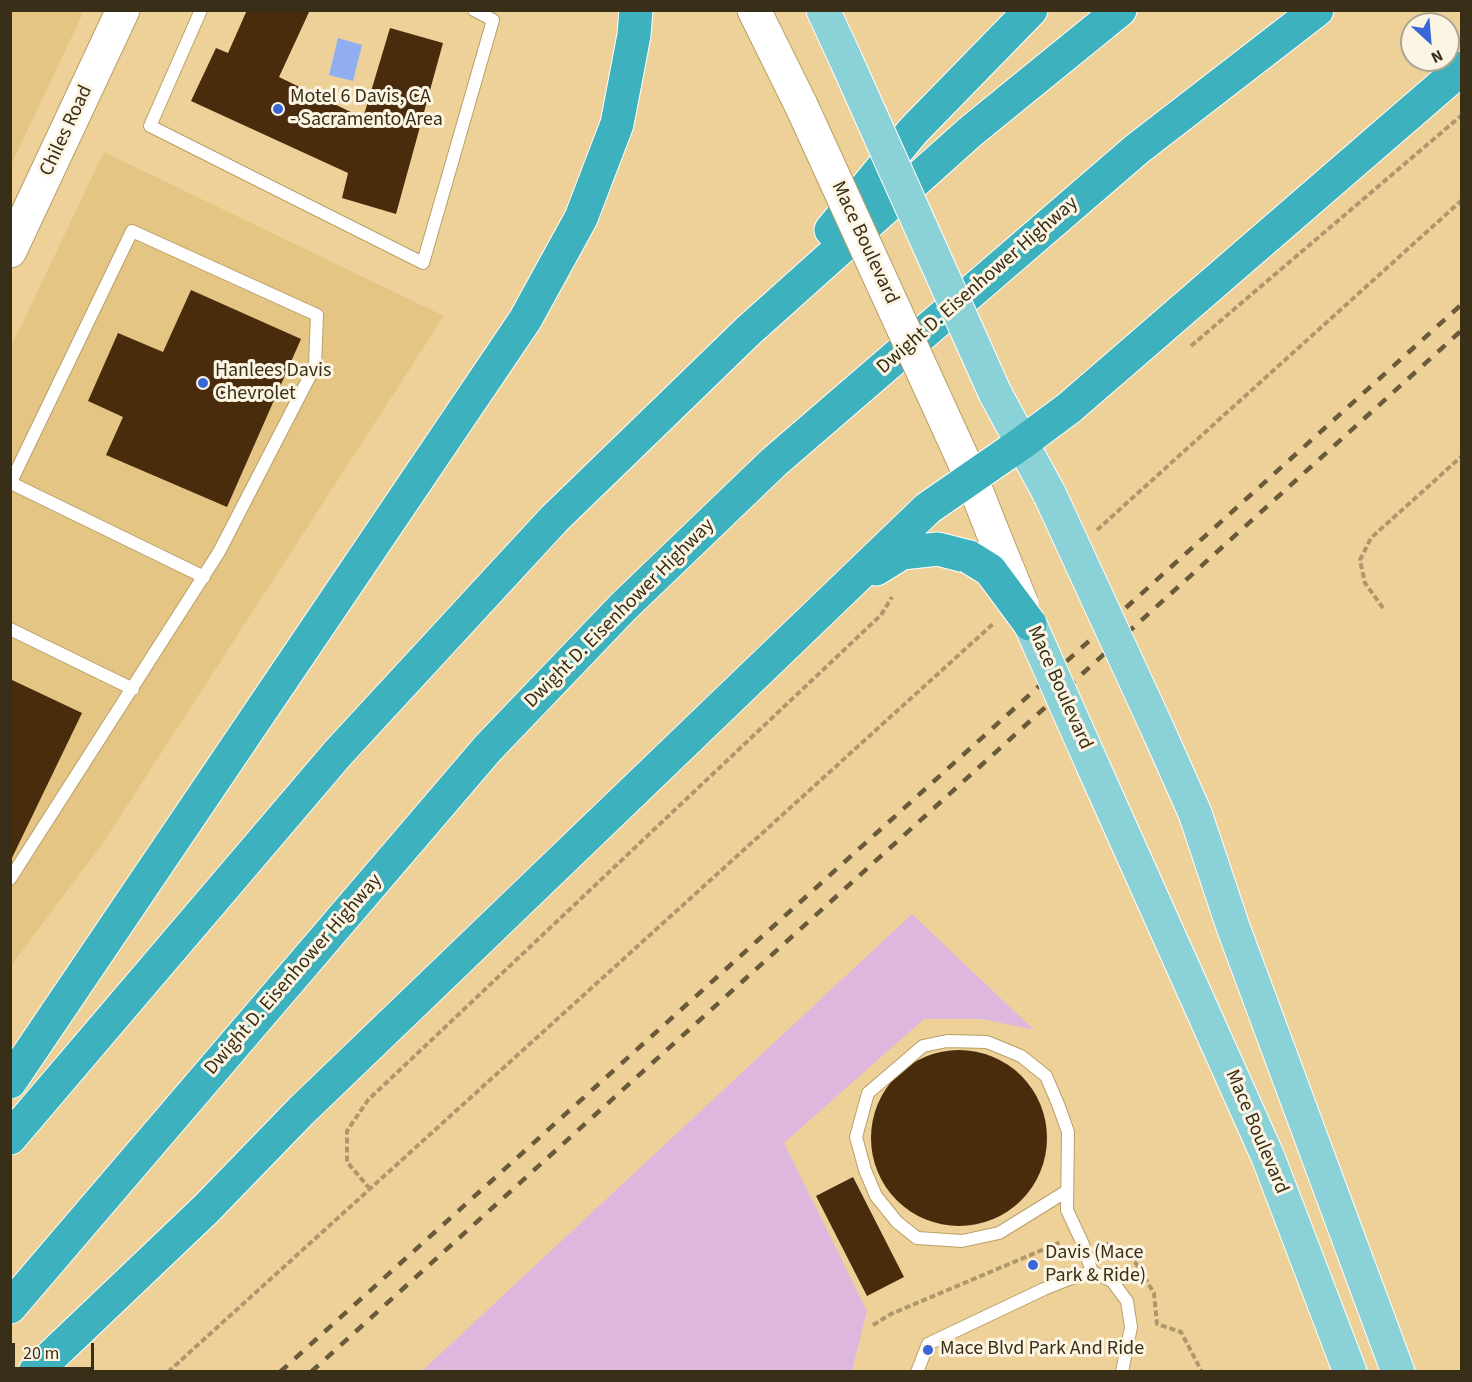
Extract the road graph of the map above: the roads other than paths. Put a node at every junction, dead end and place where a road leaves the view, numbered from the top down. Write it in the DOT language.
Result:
graph roads {
  1 [pos="123,10"];
  2 [pos="201,10"];
  3 [pos="474,10"];
  4 [pos="636,10"];
  5 [pos="754,10"];
  6 [pos="823,10"];
  7 [pos="1031,10"];
  8 [pos="1120,10"];
  9 [pos="1317,10"];
  10 [pos="1461,68"];
  11 [pos="10,251"];
  12 [pos="748,331"];
  13 [pos="1022,443"];
  14 [pos="971,477"];
  15 [pos="11,483"];
  16 [pos="204,577"];
  17 [pos="849,586"];
  18 [pos="1015,621"];
  19 [pos="10,629"];
  20 [pos="134,689"];
  21 [pos="10,879"];
  22 [pos="10,1082"];
  23 [pos="10,1138"];
  24 [pos="1066,1191"];
  25 [pos="1092,1272"];
  26 [pos="10,1307"];
  27 [pos="35,1371"];
  28 [pos="917,1371"];
  29 [pos="1122,1371"];
  30 [pos="1350,1371"];
  31 [pos="1398,1371"];
  1 -- 11 [label="main road, Chiles Road"];
  2 -- 3 [label="lane"];
  4 -- 22 [label="highway"];
  5 -- 14 [label="main road, Mace Boulevard, bridge"];
  6 -- 13 [label="main road, bridge"];
  7 -- 12 [label="highway"];
  8 -- 12 [label="highway"];
  9 -- 26 [label="highway, Dwight D. Eisenhower Highway"];
  10 -- 13 [label="highway"];
  12 -- 23 [label="highway"];
  13 -- 14 [label="highway"];
  13 -- 31 [label="main road, bridge"];
  14 -- 17 [label="highway"];
  14 -- 18 [label="main road, Mace Boulevard, bridge"];
  15 -- 16 [label="lane"];
  15 -- 16 [label="lane"];
  16 -- 20 [label="lane"];
  17 -- 18 [label="highway, bridge"];
  17 -- 27 [label="highway"];
  18 -- 30 [label="main road, Mace Boulevard, bridge"];
  19 -- 20 [label="lane"];
  20 -- 21 [label="lane"];
  24 -- 24 [label="lane"];
  24 -- 25 [label="lane"];
  25 -- 28 [label="lane"];
  25 -- 29 [label="lane"];
}
